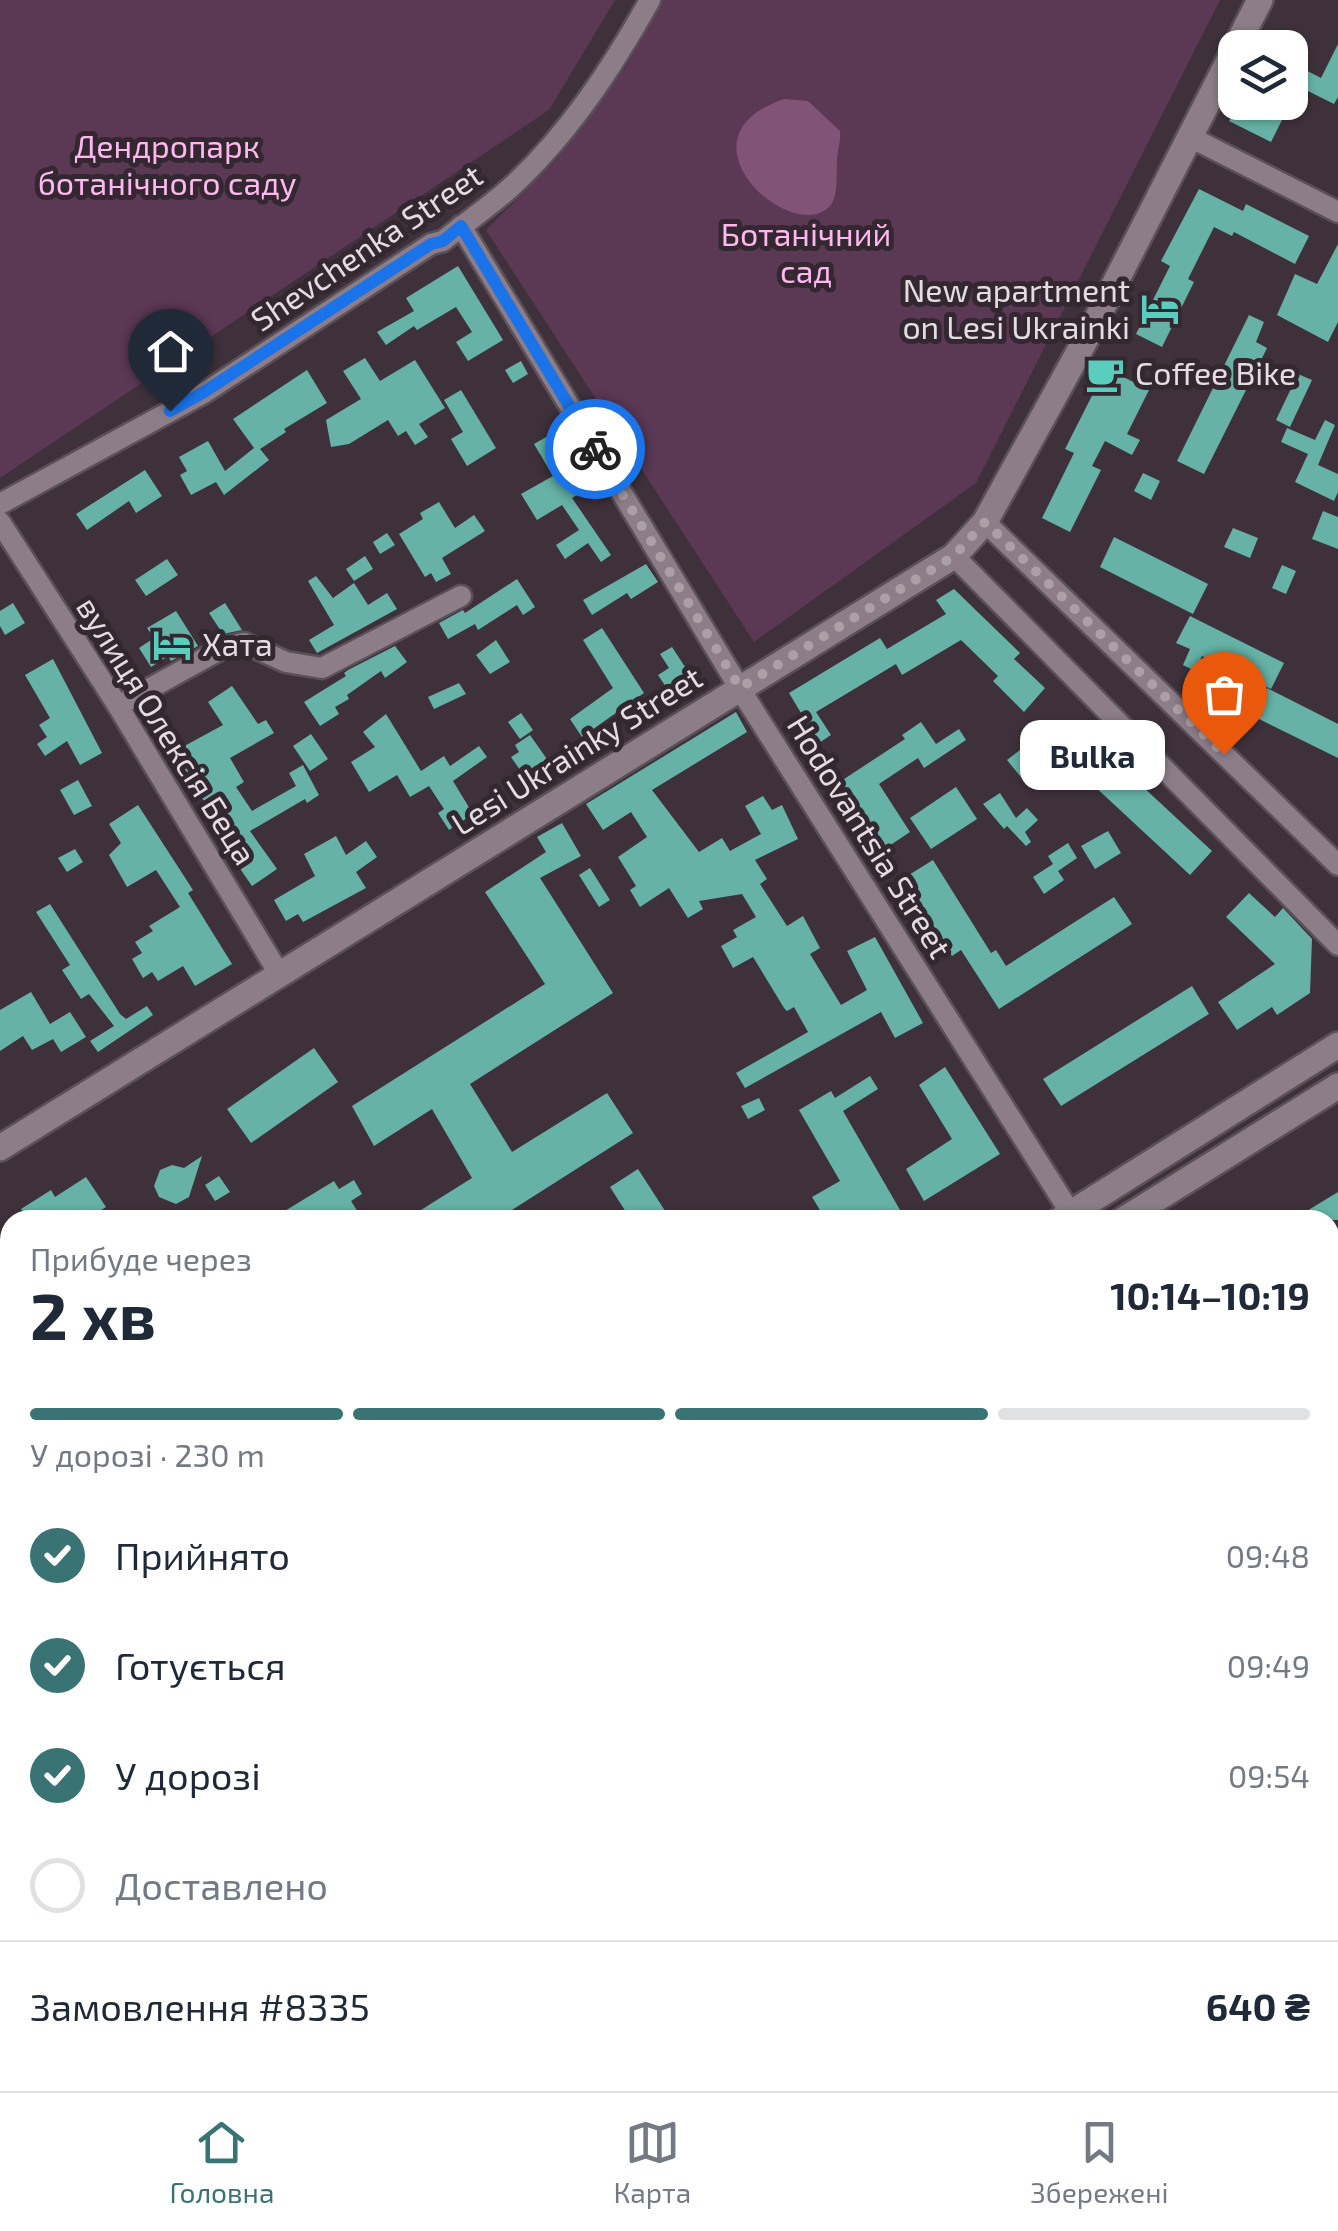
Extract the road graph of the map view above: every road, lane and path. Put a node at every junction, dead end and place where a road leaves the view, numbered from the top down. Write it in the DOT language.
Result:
graph roads {
  1 [pos="650,0"];
  2 [pos="1260,0"];
  3 [pos="1188,136"];
  4 [pos="1338,212"];
  5 [pos="461,226"];
  6 [pos="0,504"];
  7 [pos="0,522"];
  8 [pos="985,522"];
  9 [pos="954,556"];
  10 [pos="461,596"];
  11 [pos="740,688"];
  12 [pos="118,706"];
  13 [pos="1338,865"];
  14 [pos="1338,944"];
  15 [pos="278,972"];
  16 [pos="1338,1045"];
  17 [pos="1338,1086"];
  18 [pos="0,1148"];
  19 [pos="1064,1210"];
  20 [pos="1081,1210"];
  21 [pos="1139,1210"];
  1 -- 5 [label="street, Shevchenka Street"];
  2 -- 3 [label="street, Lesi Ukrainky Street"];
  3 -- 4 [label="street"];
  3 -- 8 [label="street, Lesi Ukrainky Street"];
  5 -- 6 [label="street, Shevchenka Street"];
  5 -- 11 [label="street, Hodovantsia Street"];
  7 -- 12 [label="street, вулиця Олексія Беца"];
  8 -- 9 [label="street, Lesi Ukrainky Street"];
  8 -- 13 [label="street"];
  9 -- 11 [label="street, Lesi Ukrainky Street"];
  9 -- 14 [label="street"];
  10 -- 12 [label="street"];
  11 -- 15 [label="street, Lesi Ukrainky Street"];
  11 -- 19 [label="street, Hodovantsia Street"];
  12 -- 15 [label="street, вулиця Олексія Беца"];
  15 -- 18 [label="street, Lesi Ukrainky Street"];
  16 -- 20 [label="street"];
  17 -- 21 [label="street"];
}
